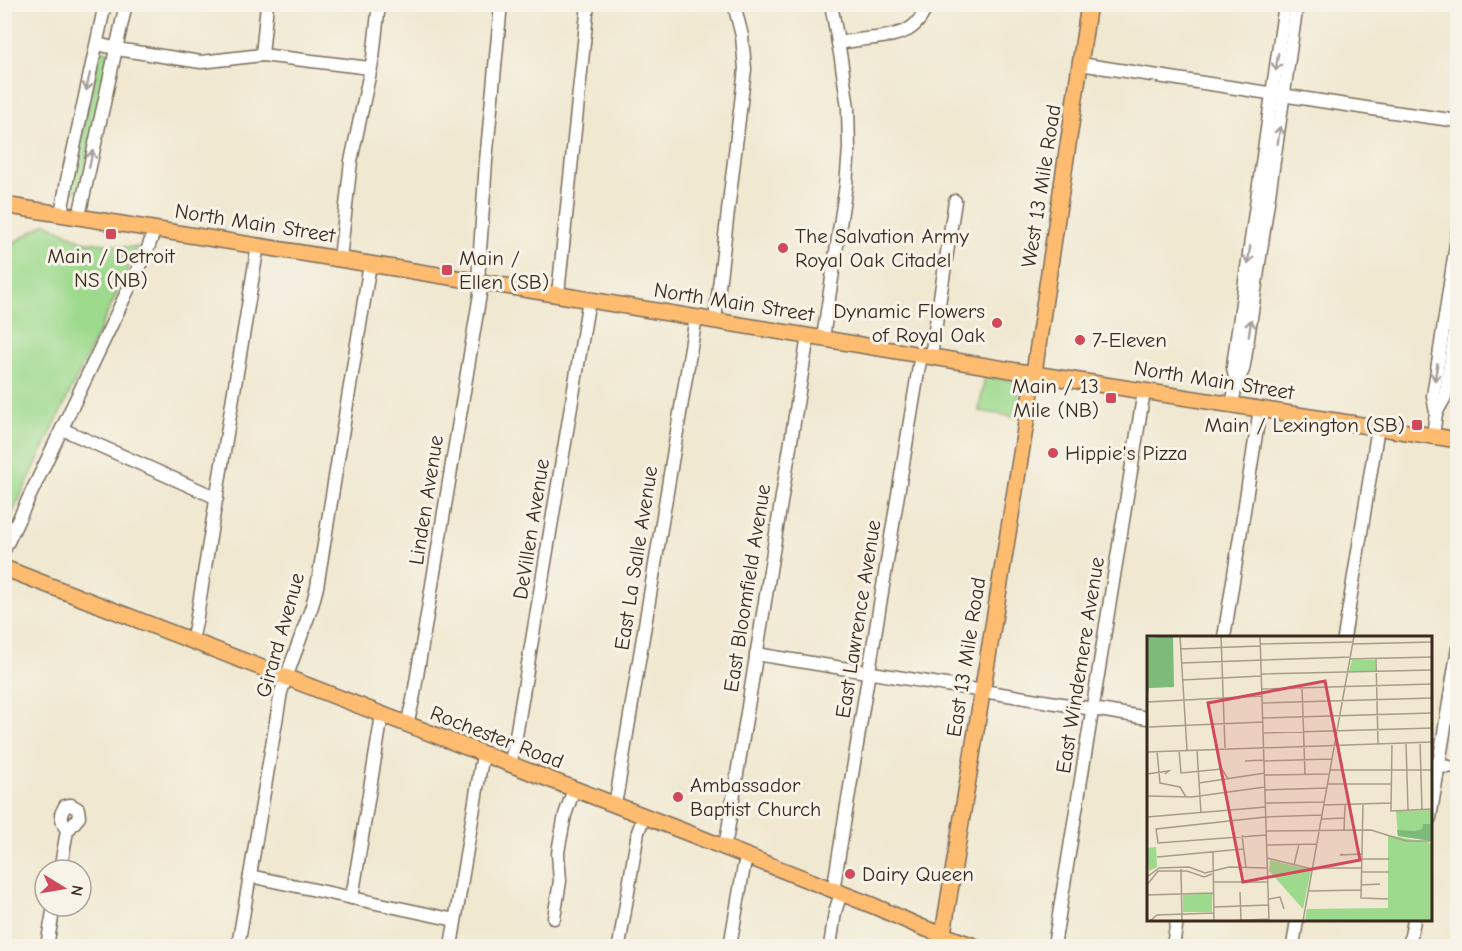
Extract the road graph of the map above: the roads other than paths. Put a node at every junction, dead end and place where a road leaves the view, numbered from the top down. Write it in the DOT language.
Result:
graph roads {
  1 [pos="105,4"];
  2 [pos="126,4"];
  3 [pos="267,4"];
  4 [pos="379,4"];
  5 [pos="501,4"];
  6 [pos="588,4"];
  7 [pos="734,4"];
  8 [pos="831,4"];
  9 [pos="927,4"];
  10 [pos="1089,4"];
  11 [pos="1285,4"];
  12 [pos="1297,4"];
  13 [pos="838,43"];
  14 [pos="97,44"];
  15 [pos="116,49"];
  16 [pos="262,55"];
  17 [pos="1080,64"];
  18 [pos="370,68"];
  19 [pos="1279,94"];
  20 [pos="1458,121"];
  21 [pos="65,190"];
  22 [pos="84,194"];
  23 [pos="955,201"];
  24 [pos="4,205"];
  25 [pos="61,214"];
  26 [pos="79,216"];
  27 [pos="155,229"];
  28 [pos="1458,231"];
  29 [pos="258,245"];
  30 [pos="340,259"];
  31 [pos="370,264"];
  32 [pos="1455,267"];
  33 [pos="480,281"];
  34 [pos="558,294"];
  35 [pos="589,299"];
  36 [pos="1458,313"];
  37 [pos="696,317"];
  38 [pos="715,320"];
  39 [pos="815,337"];
  40 [pos="926,355"];
  41 [pos="1034,374"];
  42 [pos="1144,391"];
  43 [pos="1233,405"];
  44 [pos="1260,409"];
  45 [pos="1436,413"];
  46 [pos="1378,427"];
  47 [pos="62,429"];
  48 [pos="1433,436"];
  49 [pos="1458,440"];
  50 [pos="217,498"];
  51 [pos="4,550"];
  52 [pos="4,568"];
  53 [pos="1224,636"];
  54 [pos="1344,636"];
  55 [pos="192,641"];
  56 [pos="1458,648"];
  57 [pos="756,654"];
  58 [pos="870,672"];
  59 [pos="286,677"];
  60 [pos="982,691"];
  61 [pos="1093,709"];
  62 [pos="382,715"];
  63 [pos="1147,718"];
  64 [pos="407,725"];
  65 [pos="484,754"];
  66 [pos="510,764"];
  67 [pos="1440,765"];
  68 [pos="574,789"];
  69 [pos="614,804"];
  70 [pos="1432,812"];
  71 [pos="644,816"];
  72 [pos="67,831"];
  73 [pos="723,847"];
  74 [pos="748,856"];
  75 [pos="62,858"];
  76 [pos="250,876"];
  77 [pos="837,892"];
  78 [pos="352,898"];
  79 [pos="52,918"];
  80 [pos="554,918"];
  81 [pos="456,920"];
  82 [pos="1177,921"];
  83 [pos="1297,921"];
  84 [pos="1414,921"];
  85 [pos="942,941"];
  86 [pos="47,946"];
  87 [pos="238,946"];
  88 [pos="451,946"];
  89 [pos="619,946"];
  90 [pos="730,946"];
  91 [pos="830,946"];
  92 [pos="974,946"];
  93 [pos="1053,946"];
  94 [pos="1173,946"];
  95 [pos="1293,946"];
  96 [pos="1409,946"];
  1 -- 14 [label="street"];
  2 -- 15 [label="street"];
  3 -- 16 [label="street"];
  4 -- 18 [label="street"];
  5 -- 33 [label="street, Linden Avenue"];
  6 -- 34 [label="street"];
  7 -- 38 [label="street"];
  8 -- 13 [label="street, East Bloomfield Avenue"];
  9 -- 13 [label="street"];
  10 -- 17 [label="main road, West 13 Mile Road"];
  11 -- 19 [label="street, one-way"];
  12 -- 19 [label="street"];
  13 -- 39 [label="street, East Bloomfield Avenue"];
  14 -- 15 [label="street"];
  14 -- 21 [label="street, one-way"];
  15 -- 16 [label="street"];
  22 -- 15 [label="street, one-way"];
  16 -- 18 [label="street"];
  17 -- 19 [label="street"];
  17 -- 41 [label="main road, West 13 Mile Road"];
  18 -- 30 [label="street"];
  19 -- 20 [label="street"];
  19 -- 43 [label="street"];
  21 -- 22 [label="street"];
  21 -- 25 [label="street"];
  22 -- 26 [label="street"];
  23 -- 40 [label="street, East Lawrence Avenue"];
  24 -- 25 [label="main road, North Main Street"];
  25 -- 26 [label="main road, North Main Street"];
  26 -- 27 [label="main road, North Main Street"];
  27 -- 29 [label="main road, North Main Street"];
  27 -- 47 [label="street"];
  28 -- 32 [label="street"];
  29 -- 30 [label="main road, North Main Street"];
  29 -- 50 [label="street"];
  30 -- 31 [label="main road, North Main Street"];
  31 -- 33 [label="main road, North Main Street"];
  31 -- 59 [label="street, Girard Avenue"];
  32 -- 45 [label="street, one-way"];
  33 -- 34 [label="main road, North Main Street"];
  33 -- 64 [label="street, Linden Avenue"];
  34 -- 35 [label="main road, North Main Street"];
  35 -- 37 [label="main road, North Main Street"];
  35 -- 66 [label="street, DeVillen Avenue"];
  36 -- 45 [label="street"];
  37 -- 38 [label="main road, North Main Street"];
  37 -- 69 [label="street, East La Salle Avenue"];
  38 -- 39 [label="main road, North Main Street"];
  39 -- 40 [label="main road, North Main Street"];
  39 -- 57 [label="street, East Bloomfield Avenue"];
  40 -- 41 [label="main road, North Main Street"];
  40 -- 58 [label="street, East Lawrence Avenue"];
  41 -- 42 [label="main road, North Main Street"];
  41 -- 60 [label="main road, East 13 Mile Road"];
  42 -- 43 [label="main road, North Main Street"];
  42 -- 61 [label="street, East Windemere Avenue"];
  43 -- 44 [label="main road, North Main Street"];
  44 -- 46 [label="main road, North Main Street"];
  44 -- 53 [label="street"];
  45 -- 48 [label="street"];
  46 -- 48 [label="main road, North Main Street"];
  46 -- 54 [label="street"];
  47 -- 50 [label="street"];
  47 -- 51 [label="street"];
  48 -- 49 [label="main road, North Main Street"];
  50 -- 55 [label="street"];
  52 -- 55 [label="main road, Rochester Road"];
  55 -- 59 [label="main road, Rochester Road"];
  56 -- 67 [label="street"];
  57 -- 58 [label="street"];
  57 -- 73 [label="street, East Bloomfield Avenue"];
  58 -- 60 [label="street"];
  58 -- 77 [label="street, East Lawrence Avenue"];
  59 -- 62 [label="main road, Rochester Road"];
  59 -- 76 [label="street, Girard Avenue"];
  60 -- 61 [label="street"];
  60 -- 85 [label="main road, East 13 Mile Road"];
  61 -- 63 [label="street"];
  61 -- 93 [label="street, East Windemere Avenue"];
  62 -- 64 [label="main road, Rochester Road"];
  62 -- 78 [label="street"];
  64 -- 65 [label="main road, Rochester Road"];
  65 -- 66 [label="main road, Rochester Road"];
  65 -- 81 [label="street"];
  66 -- 68 [label="main road, Rochester Road"];
  67 -- 70 [label="street"];
  68 -- 69 [label="main road, Rochester Road"];
  68 -- 80 [label="street"];
  69 -- 71 [label="main road, Rochester Road"];
  71 -- 73 [label="main road, Rochester Road"];
  71 -- 89 [label="street"];
  72 -- 75 [label="street"];
  73 -- 74 [label="main road, Rochester Road"];
  74 -- 77 [label="main road, Rochester Road"];
  74 -- 90 [label="street"];
  76 -- 78 [label="street"];
  76 -- 87 [label="street, Girard Avenue"];
  77 -- 85 [label="main road, Rochester Road"];
  77 -- 91 [label="street, East Lawrence Avenue"];
  78 -- 81 [label="street"];
  79 -- 86 [label="street"];
  81 -- 88 [label="street"];
  82 -- 94 [label="street"];
  83 -- 95 [label="street"];
  84 -- 96 [label="street"];
  85 -- 92 [label="main road, Rochester Road"];
}
